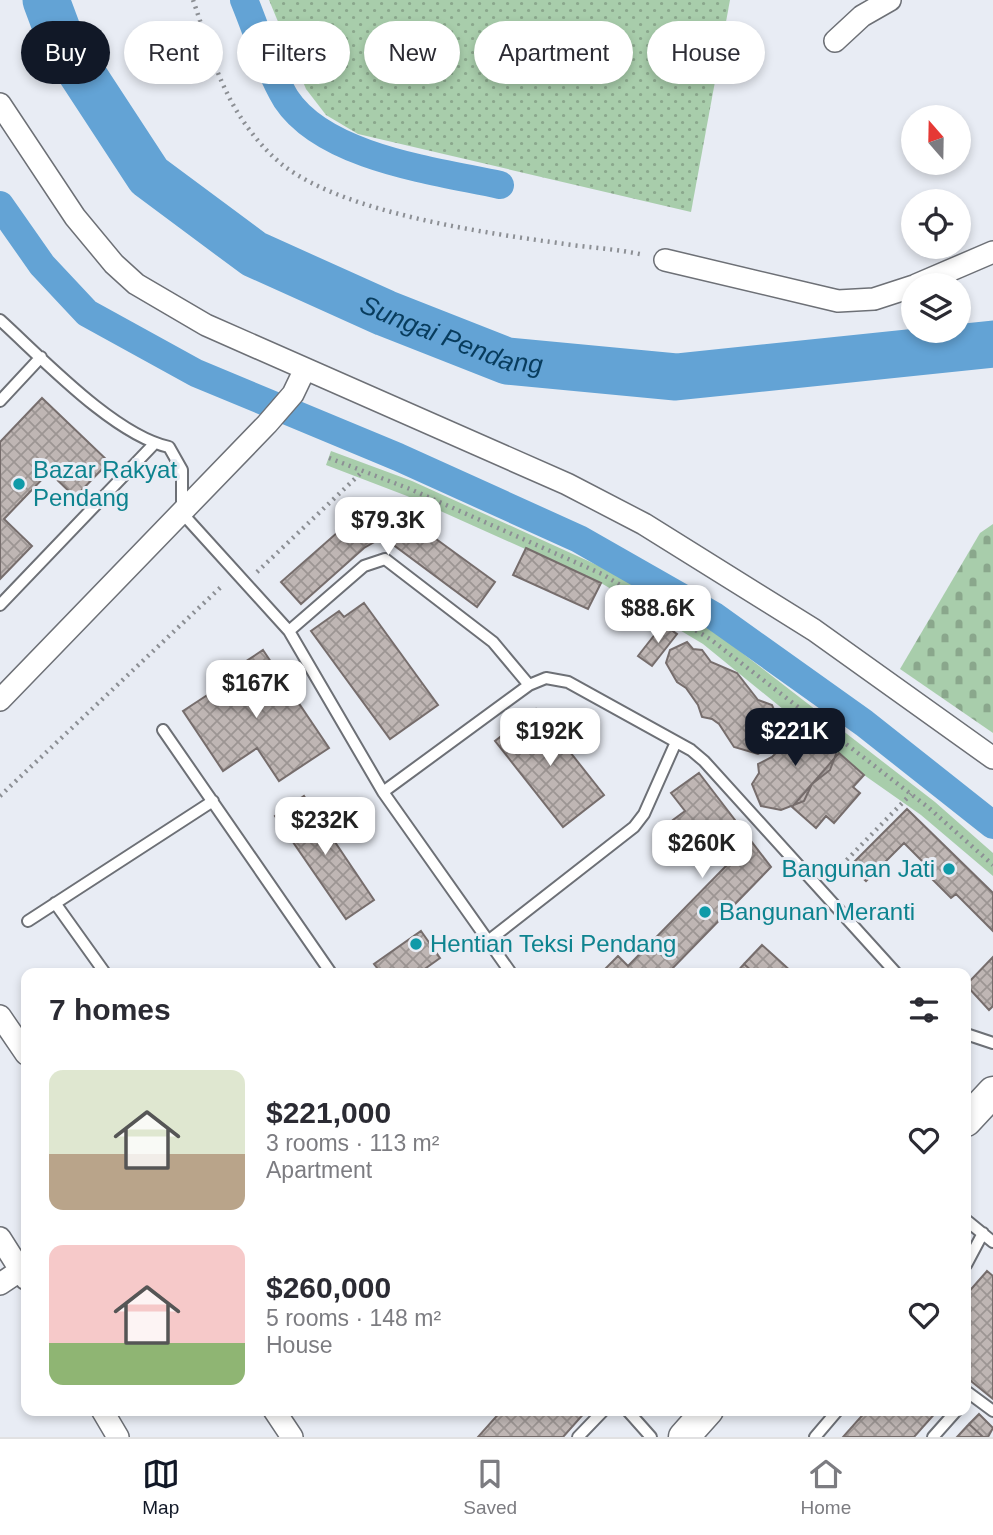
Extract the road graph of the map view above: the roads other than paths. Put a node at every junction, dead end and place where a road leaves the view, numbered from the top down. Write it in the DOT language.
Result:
graph roads {
  1 [pos="890,0"];
  2 [pos="835,41"];
  3 [pos="0,104"];
  4 [pos="993,252"];
  5 [pos="665,260"];
  6 [pos="945,273"];
  7 [pos="901,290"];
  8 [pos="0,320"];
  9 [pos="41,357"];
  10 [pos="305,369"];
  11 [pos="0,401"];
  12 [pos="154,444"];
  13 [pos="182,513"];
  14 [pos="0,605"];
  15 [pos="289,631"];
  16 [pos="529,685"];
  17 [pos="0,700"];
  18 [pos="163,730"];
  19 [pos="676,742"];
  20 [pos="993,758"];
  21 [pos="383,792"];
  22 [pos="212,802"];
  23 [pos="55,903"];
  24 [pos="28,921"];
  25 [pos="488,941"];
  26 [pos="100,968"];
  27 [pos="328,968"];
  28 [pos="507,968"];
  29 [pos="891,968"];
  30 [pos="0,1016"];
  31 [pos="971,1036"];
  32 [pos="993,1043"];
  33 [pos="21,1047"];
  34 [pos="993,1091"];
  35 [pos="971,1116"];
  36 [pos="971,1224"];
  37 [pos="983,1233"];
  38 [pos="0,1238"];
  39 [pos="993,1242"];
  40 [pos="971,1256"];
  41 [pos="21,1270"];
  42 [pos="21,1275"];
  43 [pos="0,1284"];
  44 [pos="971,1397"];
  45 [pos="993,1411"];
  46 [pos="106,1416"];
  47 [pos="278,1416"];
  48 [pos="598,1416"];
  49 [pos="632,1416"];
  50 [pos="703,1416"];
  51 [pos="833,1416"];
  52 [pos="952,1416"];
  53 [pos="118,1437"];
  54 [pos="292,1437"];
  55 [pos="578,1437"];
  56 [pos="651,1437"];
  57 [pos="684,1437"];
  58 [pos="815,1437"];
  59 [pos="933,1437"];
  1 -- 2 [label="street"];
  3 -- 10 [label="street"];
  4 -- 6 [label="street"];
  5 -- 7 [label="street"];
  8 -- 9 [label="lane"];
  9 -- 11 [label="lane"];
  9 -- 12 [label="lane"];
  10 -- 13 [label="street"];
  10 -- 20 [label="street"];
  12 -- 13 [label="lane"];
  12 -- 14 [label="lane"];
  13 -- 15 [label="lane"];
  13 -- 17 [label="street"];
  15 -- 16 [label="lane"];
  15 -- 21 [label="lane"];
  16 -- 19 [label="lane"];
  16 -- 21 [label="lane"];
  18 -- 22 [label="lane"];
  19 -- 25 [label="lane"];
  19 -- 29 [label="lane"];
  21 -- 25 [label="lane"];
  22 -- 23 [label="lane"];
  22 -- 27 [label="lane"];
  23 -- 24 [label="lane"];
  23 -- 26 [label="lane"];
  25 -- 28 [label="lane"];
  30 -- 33 [label="street"];
  31 -- 32 [label="lane"];
  34 -- 35 [label="main road"];
  36 -- 37 [label="lane"];
  37 -- 39 [label="lane"];
  37 -- 40 [label="lane"];
  38 -- 41 [label="street"];
  42 -- 43 [label="street"];
  44 -- 45 [label="lane"];
  46 -- 53 [label="street"];
  47 -- 54 [label="street"];
  48 -- 55 [label="lane"];
  49 -- 56 [label="lane"];
  50 -- 57 [label="main road"];
  51 -- 58 [label="lane"];
  52 -- 59 [label="lane"];
}
